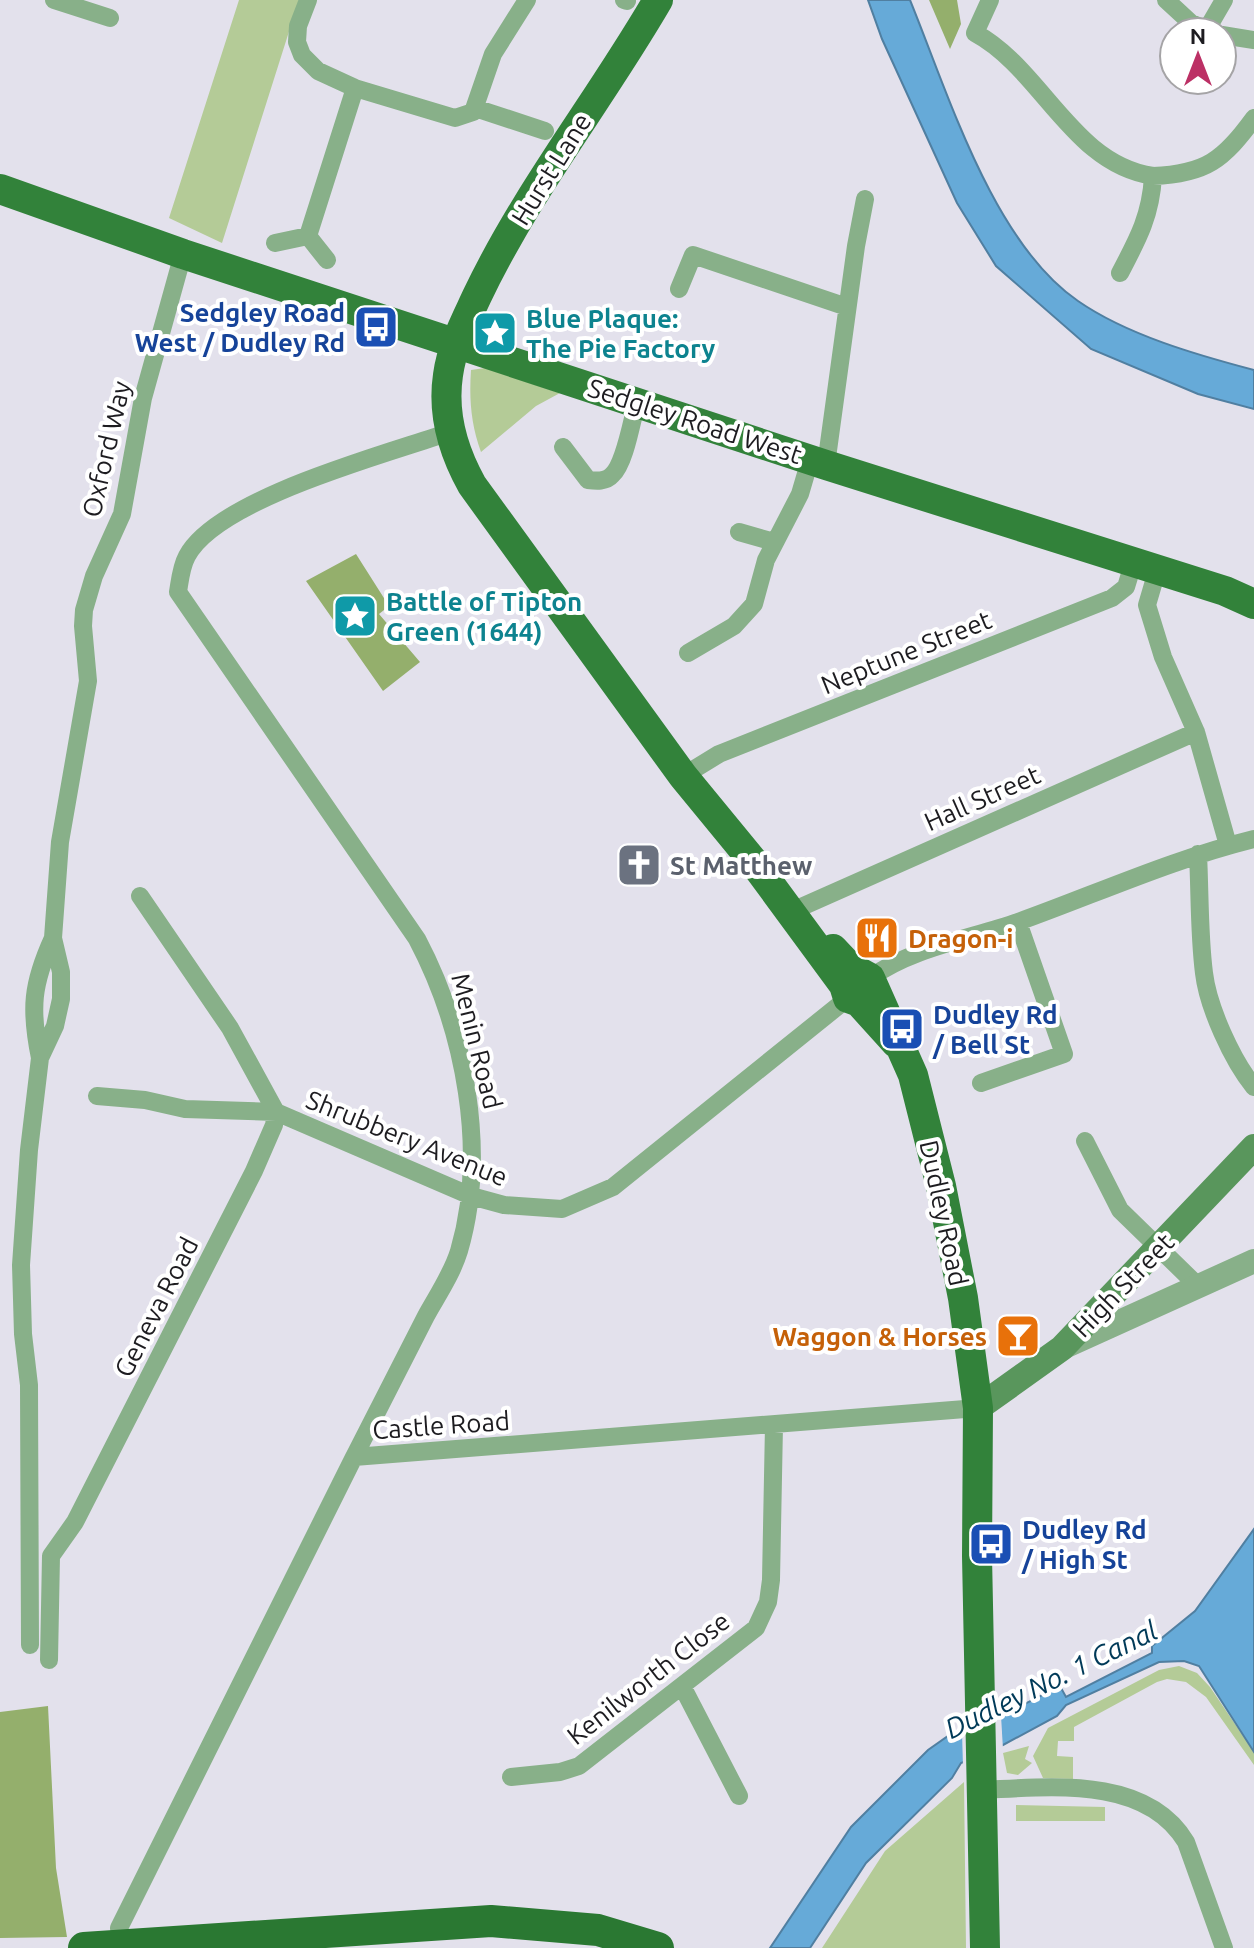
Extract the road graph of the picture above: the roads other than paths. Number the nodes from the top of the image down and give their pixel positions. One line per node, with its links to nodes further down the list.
1 (54, 0): 8 (street)
2 (308, 0): 9 (street)
3 (527, 0): 10 (street)
4 (658, 0): 23 (main road, Hurst Lane)
5 (990, 0): 13 (street)
6 (1166, 0): 7 (street)
7 (1183, 16)
8 (110, 18)
9 (355, 88): 10 (street); 16 (street)
10 (475, 108): 12 (street)
11 (1254, 118): 13 (street)
12 (545, 131)
13 (1153, 176): 20 (street)
14 (0, 189): 18 (main road, Sedgley Road West)
15 (865, 199): 22 (street)
16 (308, 236): 17 (street); 19 (street)
17 (275, 243)
18 (183, 254): 23 (main road, Sedgley Road West); 41 (street, Oxford Way)
19 (327, 260)
20 (1120, 273)
21 (679, 289): 22 (street)
22 (847, 307): 27 (street)
23 (454, 343): 24 (main road, Sedgley Road West); 25 (main road, Dudley Road)
24 (637, 402): 26 (street); 27 (main road, Sedgley Road West)
25 (450, 432): 34 (main road, Dudley Road); 50 (street, Menin Road)
26 (563, 447)
27 (818, 462): 29 (street); 30 (main road, Sedgley Road West)
28 (739, 532): 29 (street)
29 (774, 542): 32 (street)
30 (1145, 567): 31 (main road, Sedgley Road West); 33 (street); 34 (street, Neptune Street)
31 (1254, 604)
32 (688, 653)
33 (1196, 732): 36 (street); 39 (street, Hall Street)
34 (683, 776): 39 (main road, Dudley Road)
35 (1254, 839): 36 (street, Shrubbery Avenue)
36 (1228, 845): 37 (street, Shrubbery Avenue)
37 (1198, 854): 40 (street, Shrubbery Avenue); 45 (street)
38 (140, 896): 47 (street, Shrubbery Avenue)
39 (793, 911): 42 (main road, Dudley Road)
40 (1018, 922): 42 (street, Shrubbery Avenue); 44 (street)
41 (53, 938): 43 (street, Oxford Way); 43 (street, Oxford Way)
42 (859, 987): 50 (street, Shrubbery Avenue); 55 (main road, Dudley Road)
43 (40, 1058): 58 (street, Oxford Way)
44 (981, 1083)
45 (1254, 1087)
46 (97, 1096): 47 (street)
47 (276, 1112): 50 (street, Shrubbery Avenue); 59 (street, Geneva Road)
48 (1085, 1141): 51 (street)
49 (1254, 1147): 51 (main road, High Street)
50 (471, 1196): 57 (street, Menin Road)
51 (1161, 1247): 53 (street); 54 (main road, High Street)
52 (1254, 1261): 53 (street)
53 (1198, 1286): 54 (street)
54 (1062, 1348): 55 (main road, High Street)
55 (978, 1408): 56 (street, Castle Road); 62 (main road, Dudley Road)
56 (774, 1425): 57 (street, Castle Road); 60 (street, Kenilworth Close)
57 (354, 1457): 64 (street, Castle Road)
58 (30, 1645)
59 (49, 1660)
60 (682, 1686): 61 (street, Kenilworth Close); 63 (street)
61 (511, 1777)
62 (982, 1780): 69 (main road); 70 (street)
63 (739, 1796)
64 (121, 1945): 65 (highway); 68 (highway)
65 (84, 1948)
66 (399, 1948): 67 (highway)
67 (567, 1948)
68 (658, 1948)
69 (985, 1948)
70 (1224, 1948)

